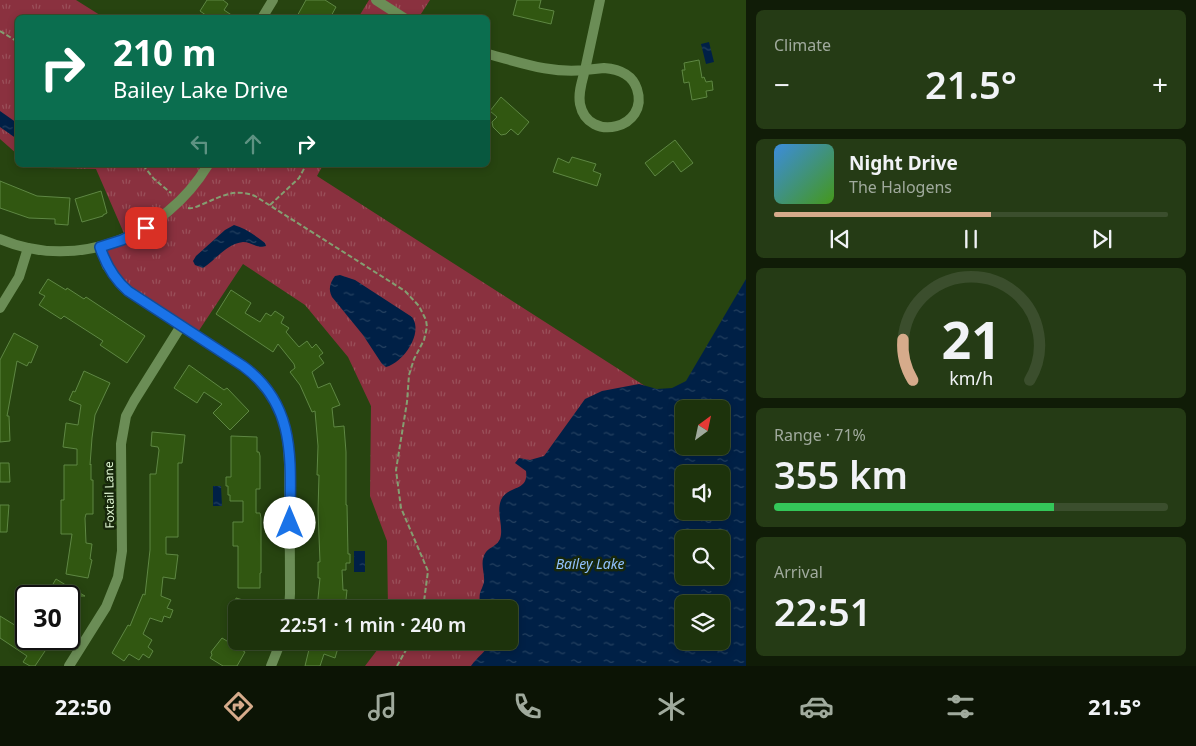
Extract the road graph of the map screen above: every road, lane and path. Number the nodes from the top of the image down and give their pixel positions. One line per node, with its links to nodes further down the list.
1 (273, 0): 4 (street)
2 (376, 0): 5 (street)
3 (600, 0): 9 (street)
4 (264, 15)
5 (399, 15)
6 (0, 31): 7 (path)
7 (15, 40)
8 (490, 54): 9 (street)
9 (584, 70): 9 (street)
10 (145, 167): 13 (path)
11 (206, 167): 17 (street)
12 (305, 167): 15 (path)
13 (171, 193)
14 (185, 206): 15 (path)
15 (270, 206): 22 (path)
16 (0, 240): 18 (street)
17 (100, 247): 18 (street); 20 (street)
18 (28, 248): 19 (street)
19 (0, 308)
20 (181, 326): 21 (street); 25 (street, Foxtail Lane)
21 (289, 600)
22 (424, 600)
23 (277, 650): 26 (street)
24 (406, 650): 27 (path)
25 (69, 666)
26 (271, 666)
27 (397, 666)

